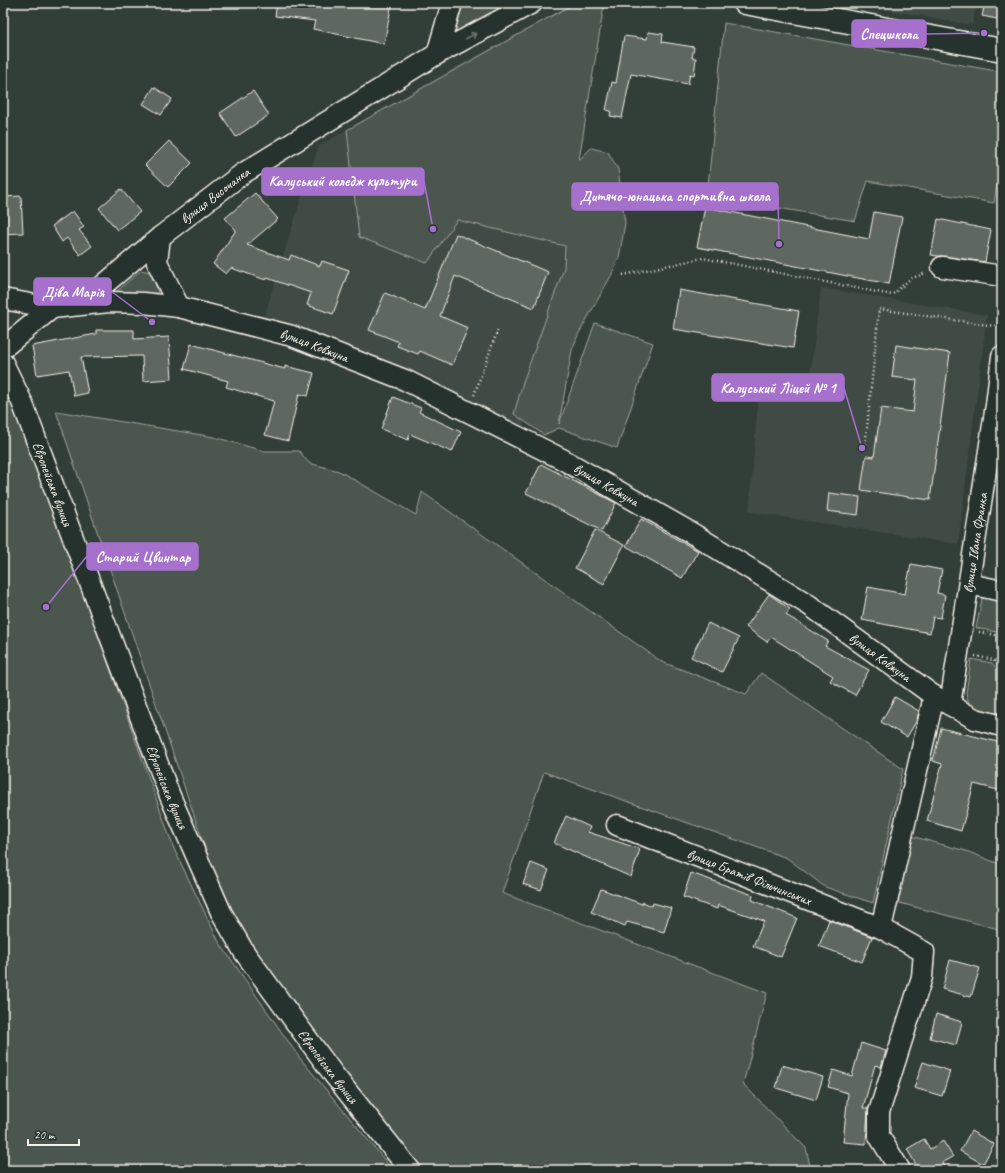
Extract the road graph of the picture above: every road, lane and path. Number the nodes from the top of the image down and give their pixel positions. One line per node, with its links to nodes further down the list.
1 (452, 3): 5 (street)
2 (532, 3): 5 (street, вулиця Височанка, one-way to 2)
3 (745, 3): 4 (main road)
4 (1002, 50)
5 (437, 54): 6 (street, вулиця Височанка)
6 (160, 237): 11 (street); 12 (street, вулиця Височанка)
7 (942, 267): 8 (path); 9 (street)
8 (623, 275)
9 (1002, 276)
10 (3, 299): 12 (street, вулиця Ковжуна)
11 (179, 307): 12 (street, вулиця Ковжуна); 28 (street, вулиця Ковжуна)
12 (52, 308): 15 (street, вулиця Височанка)
13 (995, 326): 19 (path)
14 (498, 329): 18 (path)
15 (3, 348)
16 (1002, 356): 20 (street, вулиця Івана Франка)
17 (3, 363): 32 (street, Європейська вулиця)
18 (473, 398)
19 (865, 448)
20 (969, 584): 21 (street); 28 (street, вулиця Івана Франка)
21 (1002, 591)
22 (976, 631): 23 (path)
23 (1002, 636)
24 (971, 656): 25 (path)
25 (993, 660): 26 (path); 27 (path)
26 (1002, 662)
27 (1002, 671)
28 (942, 700): 29 (street, вулиця Ковжуна); 31 (street)
29 (1002, 726)
30 (617, 825): 31 (street, вулиця Братів Фільчинських)
31 (881, 928): 33 (street, вулиця Братів Фільчинських)
32 (410, 1170)
33 (900, 1170)

